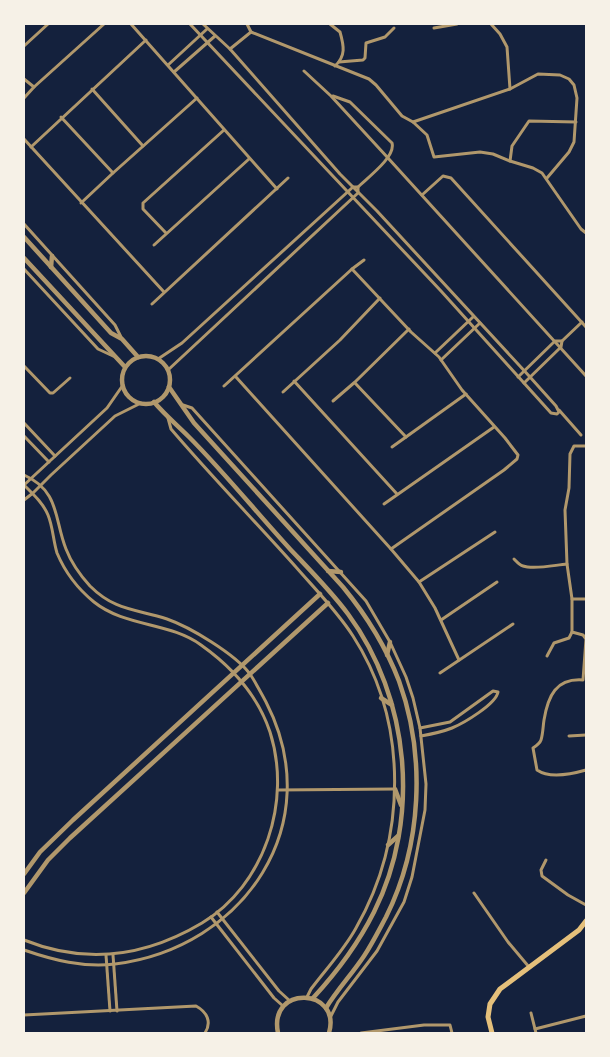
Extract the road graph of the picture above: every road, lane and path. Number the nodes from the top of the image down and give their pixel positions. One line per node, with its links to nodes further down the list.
1 (48, 24): 18 (street)
2 (104, 24): 26 (street)
3 (131, 24): 16 (street)
4 (190, 24): 14 (street)
5 (203, 24): 12 (street)
6 (247, 24): 13 (street)
7 (330, 24): 20 (street)
8 (457, 24): 11 (street)
9 (491, 24): 28 (street)
10 (394, 28): 20 (street)
11 (434, 28)
12 (207, 29): 14 (street); 15 (street)
13 (251, 32): 19 (street); 22 (street)
14 (201, 36): 17 (street); 21 (street)
15 (215, 36): 17 (street); 19 (street)
16 (146, 40): 21 (street); 27 (street)
17 (207, 43): 24 (street); 48 (street)
18 (24, 46)
19 (230, 49): 45 (street)
20 (339, 62): 22 (street)
21 (168, 65): 24 (street)
22 (334, 66): 33 (street)
23 (304, 71): 29 (street)
24 (174, 72): 31 (street)
25 (24, 79): 26 (street)
26 (34, 87): 30 (street)
27 (92, 89): 32 (street); 37 (street)
28 (510, 89): 33 (street); 34 (street)
29 (331, 96): 39 (street); 39 (street)
30 (24, 98)
31 (197, 98): 35 (street); 37 (street)
32 (61, 117): 38 (street); 42 (street)
33 (412, 122): 41 (street)
34 (576, 122): 41 (street); 44 (street)
35 (224, 130): 40 (street); 54 (street)
36 (24, 139): 38 (street)
37 (143, 146): 42 (street)
38 (31, 147): 52 (street)
39 (388, 158): 46 (street); 50 (street)
40 (249, 159): 47 (street); 54 (street)
41 (510, 162): 44 (street)
42 (113, 173): 52 (street)
43 (288, 178): 47 (street)
44 (547, 178): 55 (street)
45 (353, 187): 46 (street); 48 (street); 49 (street)
46 (358, 187): 49 (street)
47 (277, 189): 64 (street)
48 (347, 192): 51 (street); 81 (street)
49 (358, 193): 51 (street); 67 (street)
50 (422, 195): 69 (street); 75 (street)
51 (353, 198): 68 (street); 85 (street)
52 (81, 203): 64 (street)
53 (24, 224): 58 (street)
54 (166, 233): 57 (street)
55 (586, 233)
56 (24, 237): 61 (street)
57 (154, 245)
58 (52, 256): 61 (street); 74 (street)
59 (24, 258): 80 (street)
60 (364, 260): 63 (street)
61 (51, 267): 74 (street)
62 (24, 269): 80 (street)
63 (352, 269): 65 (street); 88 (street)
64 (164, 292): 66 (street)
65 (380, 298): 72 (street); 92 (street)
66 (152, 304)
67 (473, 317): 68 (street); 70 (street)
68 (468, 322): 73 (street); 78 (street)
69 (582, 322): 71 (street); 76 (street)
70 (480, 323): 73 (street); 86 (street)
71 (586, 326)
72 (409, 329): 78 (street); 93 (street)
73 (474, 329): 82 (street); 89 (street)
74 (122, 339): 79 (street)
75 (555, 341): 76 (street); 77 (street); 86 (street)
76 (562, 341): 77 (street)
77 (561, 348): 87 (street); 90 (street)
78 (435, 353): 82 (street)
79 (138, 357): 81 (street); 84 (street)
80 (116, 358): 84 (street)
81 (158, 359): 85 (street)
82 (441, 360): 99 (street)
83 (24, 366): 91 (street)
84 (125, 367): 95 (street)
85 (168, 370): 97 (street)
86 (524, 371): 89 (street); 90 (street)
87 (586, 376)
88 (236, 377): 96 (street); 124 (street)
89 (518, 377): 94 (street)
90 (530, 377): 94 (street); 104 (street)
91 (70, 378)
92 (294, 381): 98 (street); 120 (street)
93 (355, 382): 100 (street); 110 (street)
94 (524, 383): 104 (street)
95 (123, 385): 102 (street); 113 (street)
96 (224, 386)
97 (170, 387): 101 (street); 103 (street)
98 (283, 392)
99 (466, 394): 107 (street); 110 (street)
100 (333, 401)
101 (154, 402): 102 (street); 105 (street)
102 (141, 403): 118 (street)
103 (180, 404): 127 (street); 128 (street)
104 (558, 409): 108 (street)
105 (168, 418): 131 (street); 149 (street)
106 (24, 423): 113 (street)
107 (494, 427): 120 (street); 124 (street)
108 (581, 435)
109 (24, 436): 114 (street)
110 (406, 437): 112 (street)
111 (586, 446): 126 (street)
112 (392, 447)
113 (55, 456): 114 (street)
114 (49, 462): 116 (street)
115 (24, 476): 116 (street)
116 (31, 479): 117 (street); 118 (street)
117 (24, 485): 119 (street)
118 (40, 487): 119 (street); 142 (street)
119 (33, 493): 121 (street); 143 (street)
120 (397, 494): 122 (street)
121 (24, 500)
122 (384, 504)
123 (495, 532): 129 (street)
124 (391, 549): 129 (street)
125 (514, 558): 126 (street)
126 (567, 564): 132 (street)
127 (328, 571): 128 (street); 139 (street)
128 (341, 572): 138 (street)
129 (419, 582): 135 (street)
130 (497, 582): 135 (street)
131 (320, 594): 134 (street); 142 (street)
132 (572, 599): 133 (street); 137 (street)
133 (586, 599)
134 (328, 603): 145 (street); 148 (street)
135 (441, 620): 141 (street)
136 (513, 624): 141 (street)
137 (572, 632): 140 (street); 146 (street)
138 (390, 642): 139 (street); 150 (street)
139 (387, 655): 151 (street)
140 (547, 656)
141 (459, 660): 144 (street)
142 (242, 666): 143 (street); 145 (street)
143 (234, 673): 147 (street); 162 (street)
144 (440, 673)
145 (250, 674): 147 (street); 161 (street)
146 (585, 680): 156 (street)
147 (241, 681): 160 (street); 163 (street)
148 (381, 698): 149 (street); 159 (street)
149 (392, 705): 155 (street)
150 (420, 728): 153 (street); 153 (street)
151 (412, 735): 155 (street); 157 (street)
152 (586, 735): 154 (street)
153 (422, 736): 158 (street)
154 (569, 736)
155 (399, 737): 164 (street)
156 (586, 770)
157 (416, 783): 158 (street); 188 (street)
158 (426, 784): 194 (street)
159 (395, 789): 161 (street); 164 (street); 166 (street)
160 (278, 790): 161 (street); 172 (street)
161 (288, 791): 174 (street)
162 (102, 794): 163 (street); 168 (street)
163 (109, 802): 169 (street)
164 (402, 806): 165 (street)
165 (398, 836): 166 (street); 185 (street)
166 (388, 845): 184 (street)
167 (546, 860): 171 (street)
168 (24, 874)
169 (24, 893)
170 (474, 893): 183 (street)
171 (586, 905)
172 (217, 912): 173 (street); 174 (street)
173 (211, 917): 176 (street); 179 (street)
174 (223, 920): 176 (street); 186 (street)
175 (586, 920): 183 (main road)
176 (217, 925): 182 (street); 187 (street)
177 (24, 940): 180 (street)
178 (24, 950): 181 (street)
179 (113, 954): 180 (street); 182 (street)
180 (106, 955): 181 (street)
181 (106, 964): 182 (street); 189 (street)
182 (113, 964): 190 (street)
183 (530, 968): 201 (main road)
184 (307, 997): 185 (street); 186 (street)
185 (313, 998): 188 (street)
186 (290, 1001): 187 (street)
187 (283, 1006): 197 (street)
188 (326, 1008): 194 (street)
189 (110, 1011): 190 (street); 192 (street)
190 (117, 1011): 196 (street)
191 (530, 1013): 195 (street)
192 (24, 1015)
193 (586, 1016): 195 (street)
194 (330, 1018): 198 (street)
195 (535, 1031)
196 (205, 1033)
197 (278, 1033)
198 (331, 1033)
199 (361, 1033): 200 (street)
200 (452, 1033)
201 (492, 1033)

